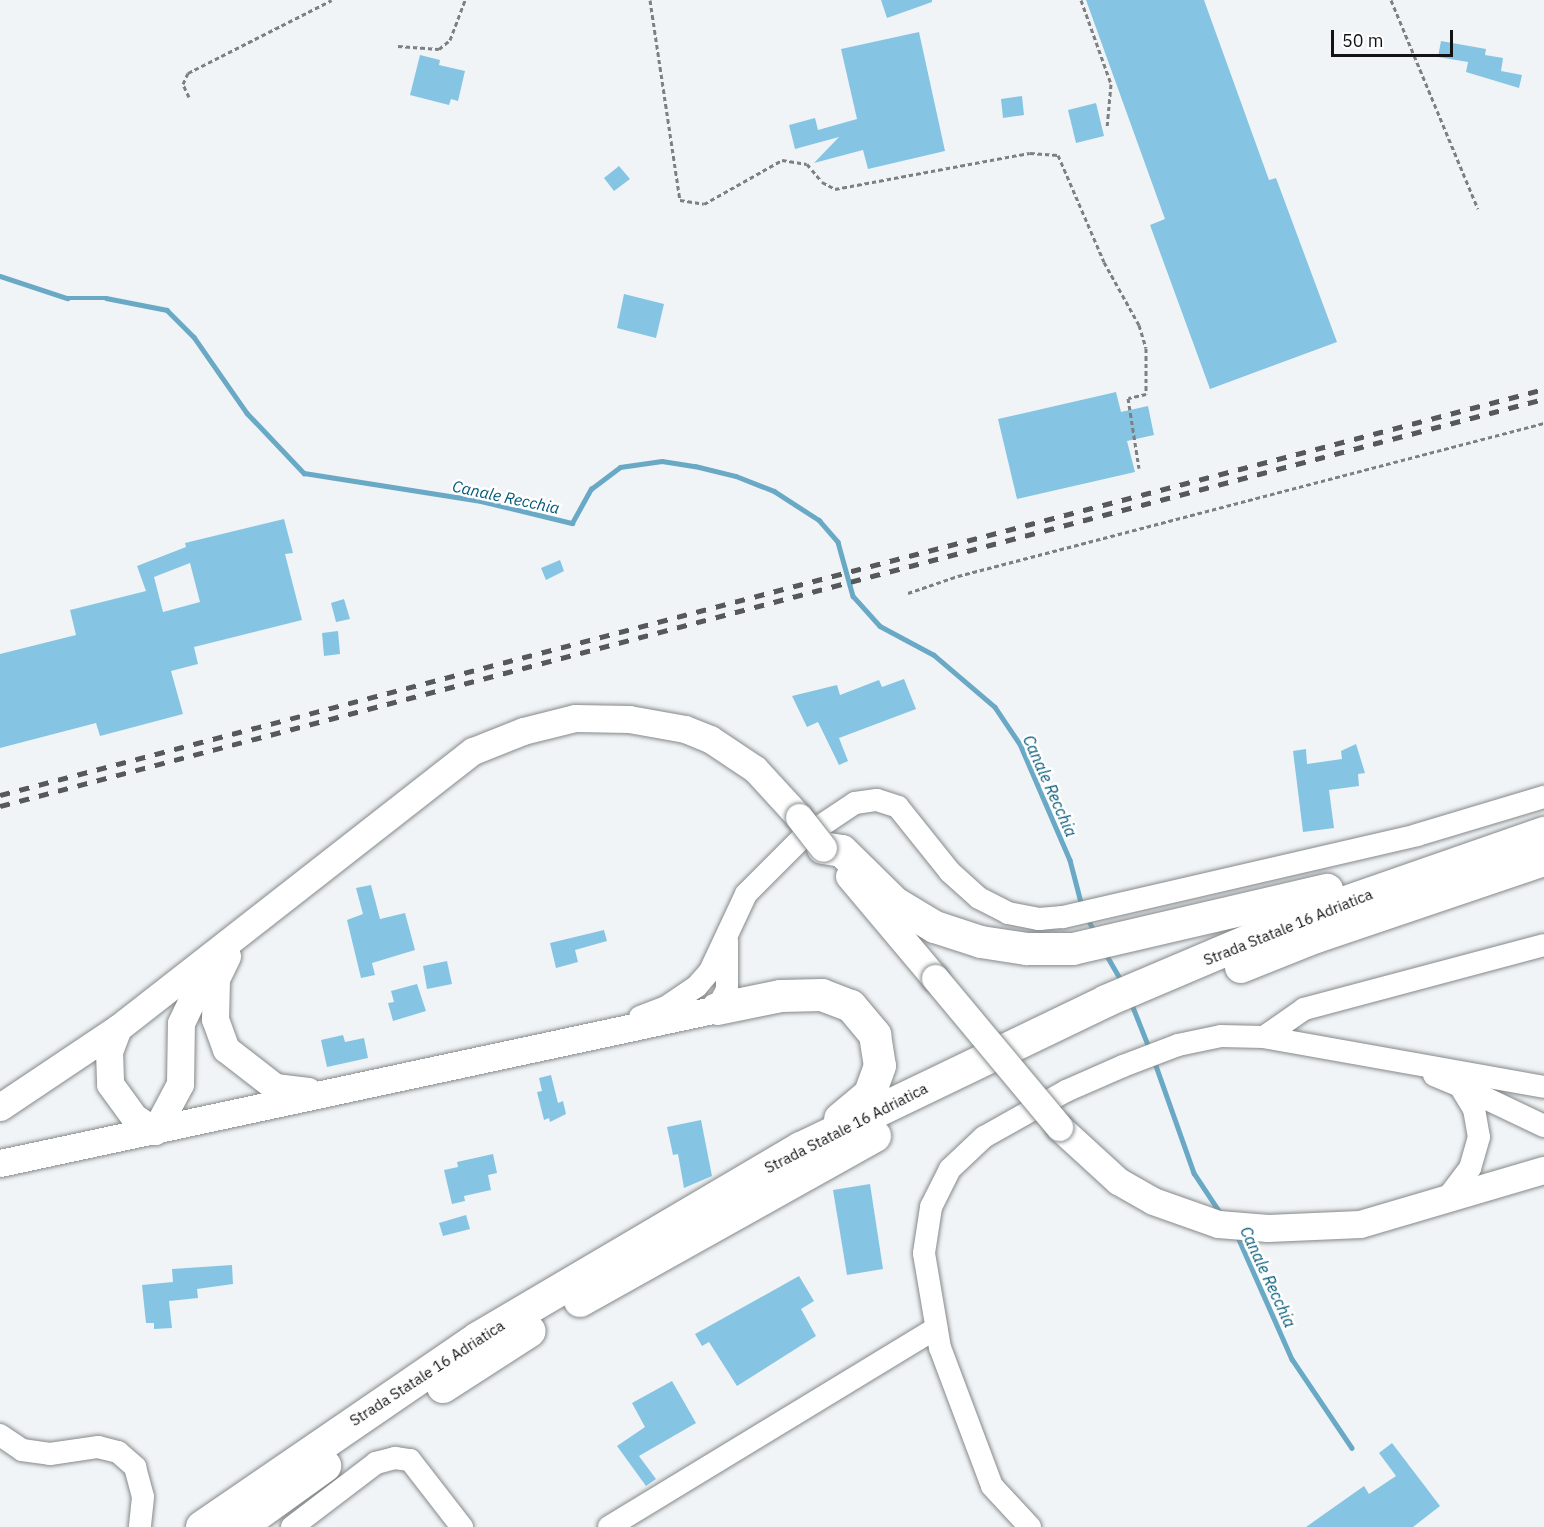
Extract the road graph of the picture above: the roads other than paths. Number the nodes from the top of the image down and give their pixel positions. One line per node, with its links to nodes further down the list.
1 (1544, 797): 7 (street)
2 (1544, 817): 4 (highway)
3 (1544, 833): 11 (highway, Strada Statale 16 Adriatica)
4 (823, 848): 6 (main road, bridge); 27 (main road, bridge)
5 (1544, 860): 11 (highway, Strada Statale 16 Adriatica)
6 (237, 936): 9 (main road); 20 (main road)
7 (727, 936): 10 (street); 12 (street)
8 (1544, 945): 16 (street)
9 (216, 954): 14 (main road); 23 (main road)
10 (710, 971): 12 (street); 15 (street)
11 (1148, 994): 13 (highway, Strada Statale 16 Adriatica)
12 (717, 1009): 15 (main road); 24 (highway)
13 (1111, 1010): 24 (highway, Strada Statale 16 Adriatica); 32 (highway, Strada Statale 16 Adriatica)
14 (118, 1028): 21 (main road); 23 (main road)
15 (604, 1030): 20 (main road)
16 (1264, 1037): 17 (street); 28 (street)
17 (1413, 1066): 18 (street); 19 (street)
18 (1460, 1086): 22 (street); 27 (street)
19 (1544, 1087)
20 (339, 1090): 23 (main road)
21 (0, 1107)
22 (1544, 1126)
23 (155, 1131): 25 (main road)
24 (801, 1148): 31 (highway, Strada Statale 16 Adriatica)
25 (0, 1163)
26 (1544, 1170): 27 (main road)
27 (1446, 1200)
28 (936, 1328): 35 (street); 36 (street)
29 (0, 1435): 30 (street)
30 (141, 1527)
31 (202, 1527)
32 (240, 1527)
33 (292, 1527): 34 (street)
34 (462, 1527)
35 (609, 1527)
36 (1030, 1527)

